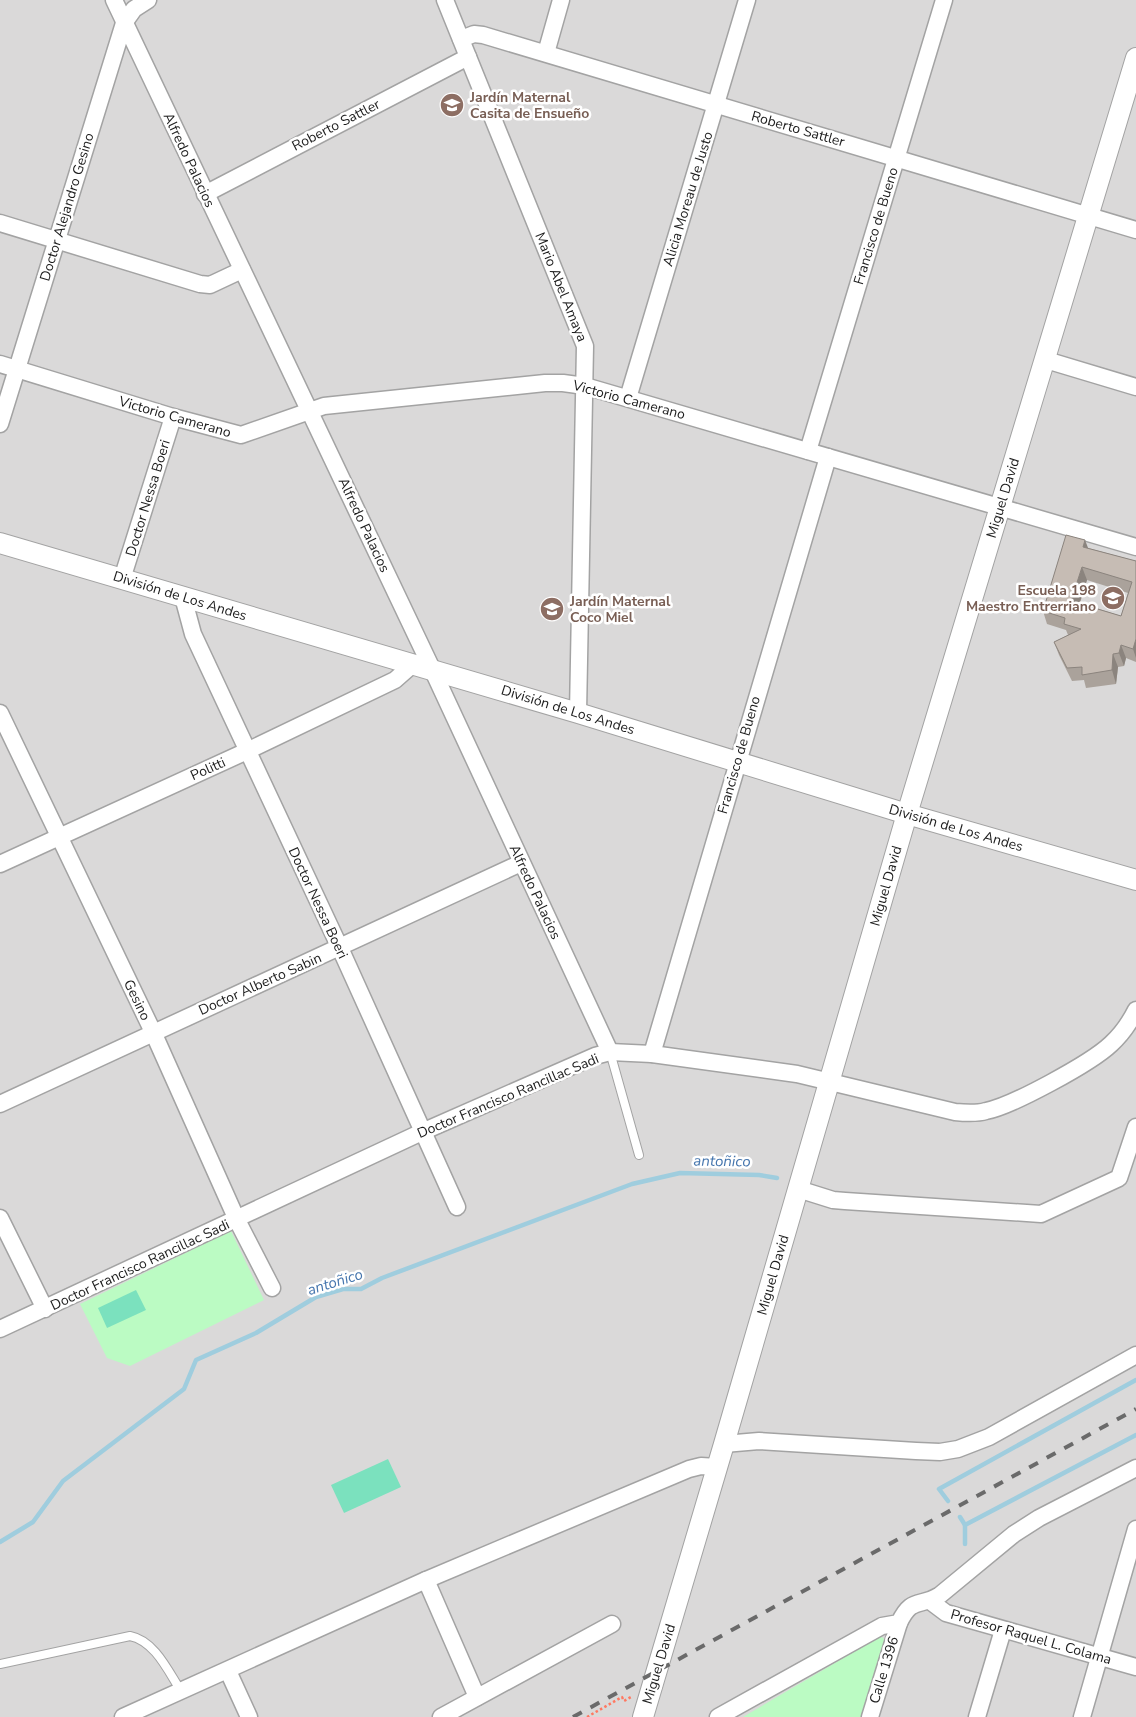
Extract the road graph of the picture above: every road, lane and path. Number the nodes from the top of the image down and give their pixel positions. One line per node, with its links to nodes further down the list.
1 (114, 0): 7 (street, Alfredo Palacios)
2 (148, 0): 7 (street, Doctor Alejandro Gesino)
3 (445, 0): 8 (street, Mario Abel Amaya)
4 (561, 0): 9 (street)
5 (747, 0): 12 (street, Alicia Moreau de Justo)
6 (944, 0): 13 (street, Francisco de Bueno)
7 (124, 23): 14 (street, Alfredo Palacios); 18 (street, Doctor Alejandro Gesino)
8 (461, 39): 9 (street, Roberto Sattler); 10 (street, Mario Abel Amaya)
9 (546, 53): 12 (street, Roberto Sattler)
10 (468, 57): 14 (street, Roberto Sattler); 23 (street, Mario Abel Amaya)
11 (1136, 58): 15 (street, Miguel David)
12 (716, 105): 13 (street, Roberto Sattler); 25 (street, Alicia Moreau de Justo)
13 (897, 157): 15 (street, Roberto Sattler); 29 (street, Francisco de Bueno)
14 (205, 194): 19 (street, Alfredo Palacios)
15 (1089, 216): 17 (street, Roberto Sattler); 20 (street, Miguel David)
16 (0, 223): 18 (street)
17 (1136, 230)
18 (58, 241): 19 (street); 22 (street, Doctor Alejandro Gesino)
19 (242, 270): 26 (street, Alfredo Palacios)
20 (1046, 360): 24 (street); 31 (street, Miguel David)
21 (0, 364): 22 (street, Victorio Camerano)
22 (16, 370): 27 (street, Victorio Camerano); 28 (street, Doctor Alejandro Gesino)
23 (585, 386): 25 (street, Victorio Camerano); 26 (street, Victorio Camerano); 38 (street, Mario Abel Amaya)
24 (1136, 387)
25 (628, 398): 29 (street, Victorio Camerano)
26 (309, 409): 27 (street, Victorio Camerano); 37 (street, Alfredo Palacios)
27 (173, 417): 34 (street, Doctor Nessa Boeri)
28 (0, 424)
29 (808, 451): 30 (street, Victorio Camerano)
30 (828, 457): 31 (street, Victorio Camerano); 41 (street, Francisco de Bueno)
31 (1000, 506): 33 (street, Victorio Camerano); 42 (street, Miguel David)
32 (0, 543): 34 (street, División de Los Andes)
33 (1136, 547)
34 (122, 579): 35 (street, División de Los Andes)
35 (183, 597): 36 (street, División de Los Andes); 40 (street, Doctor Nessa Boeri)
36 (412, 665): 37 (street, División de Los Andes); 40 (street, Politti)
37 (433, 671): 38 (street, División de Los Andes); 44 (street, Alfredo Palacios)
38 (578, 712): 41 (street, División de Los Andes)
39 (0, 713): 43 (street, Gesino)
40 (248, 751): 43 (street, Politti); 47 (street, Doctor Nessa Boeri)
41 (736, 762): 42 (street, División de Los Andes); 51 (street, Francisco de Bueno)
42 (907, 814): 46 (street, División de Los Andes); 52 (street, Miguel David)
43 (59, 836): 45 (street, Politti); 49 (street, Gesino)
44 (520, 863): 47 (street, Doctor Alberto Sabin); 50 (street, Alfredo Palacios)
45 (0, 864)
46 (1136, 880)
47 (340, 948): 49 (street, Doctor Alberto Sabin); 55 (street, Doctor Nessa Boeri)
48 (1136, 1010): 52 (street, Doctor Francisco Rancillac Sadi)
49 (153, 1032): 53 (street, Doctor Alberto Sabin); 60 (street, Gesino)
50 (610, 1052): 51 (street, Doctor Francisco Rancillac Sadi); 55 (street, Doctor Francisco Rancillac Sadi); 56 (lane)
51 (652, 1054): 52 (street, Doctor Francisco Rancillac Sadi)
52 (830, 1081): 57 (street, Miguel David)
53 (0, 1104)
54 (1136, 1127): 57 (street)
55 (422, 1132): 58 (street, Doctor Nessa Boeri); 60 (street, Doctor Francisco Rancillac Sadi)
56 (639, 1154)
57 (798, 1189): 65 (street, Miguel David)
58 (457, 1207)
59 (0, 1218): 62 (street)
60 (236, 1220): 61 (street, Gesino); 62 (street, Doctor Francisco Rancillac Sadi)
61 (272, 1288)
62 (45, 1309): 63 (street, Doctor Francisco Rancillac Sadi)
63 (0, 1329)
64 (1136, 1355): 65 (street)
65 (724, 1444): 66 (street, Miguel David)
66 (717, 1467): 69 (street); 78 (street, Miguel David)
67 (1136, 1468): 70 (street)
68 (1136, 1529): 74 (street)
69 (426, 1580): 77 (street); 80 (street)
70 (930, 1601): 71 (street); 73 (street, Profesor Raquel L. Colama)
71 (899, 1623): 86 (street); 87 (street, Calle 1396)
72 (612, 1624): 80 (street)
73 (1003, 1630): 74 (street, Profesor Raquel L. Colama); 88 (street)
74 (1100, 1657): 76 (street, Profesor Raquel L. Colama); 89 (street)
75 (0, 1664): 79 (lane)
76 (1136, 1667)
77 (228, 1671): 79 (street); 82 (street)
78 (652, 1686): 84 (path); 85 (street, Miguel David)
79 (181, 1691): 81 (street)
80 (477, 1697): 83 (street)
81 (123, 1717)
82 (249, 1717)
83 (441, 1717)
84 (587, 1717)
85 (643, 1717)
86 (718, 1717)
87 (870, 1717)
88 (977, 1717)
89 (1082, 1717)

